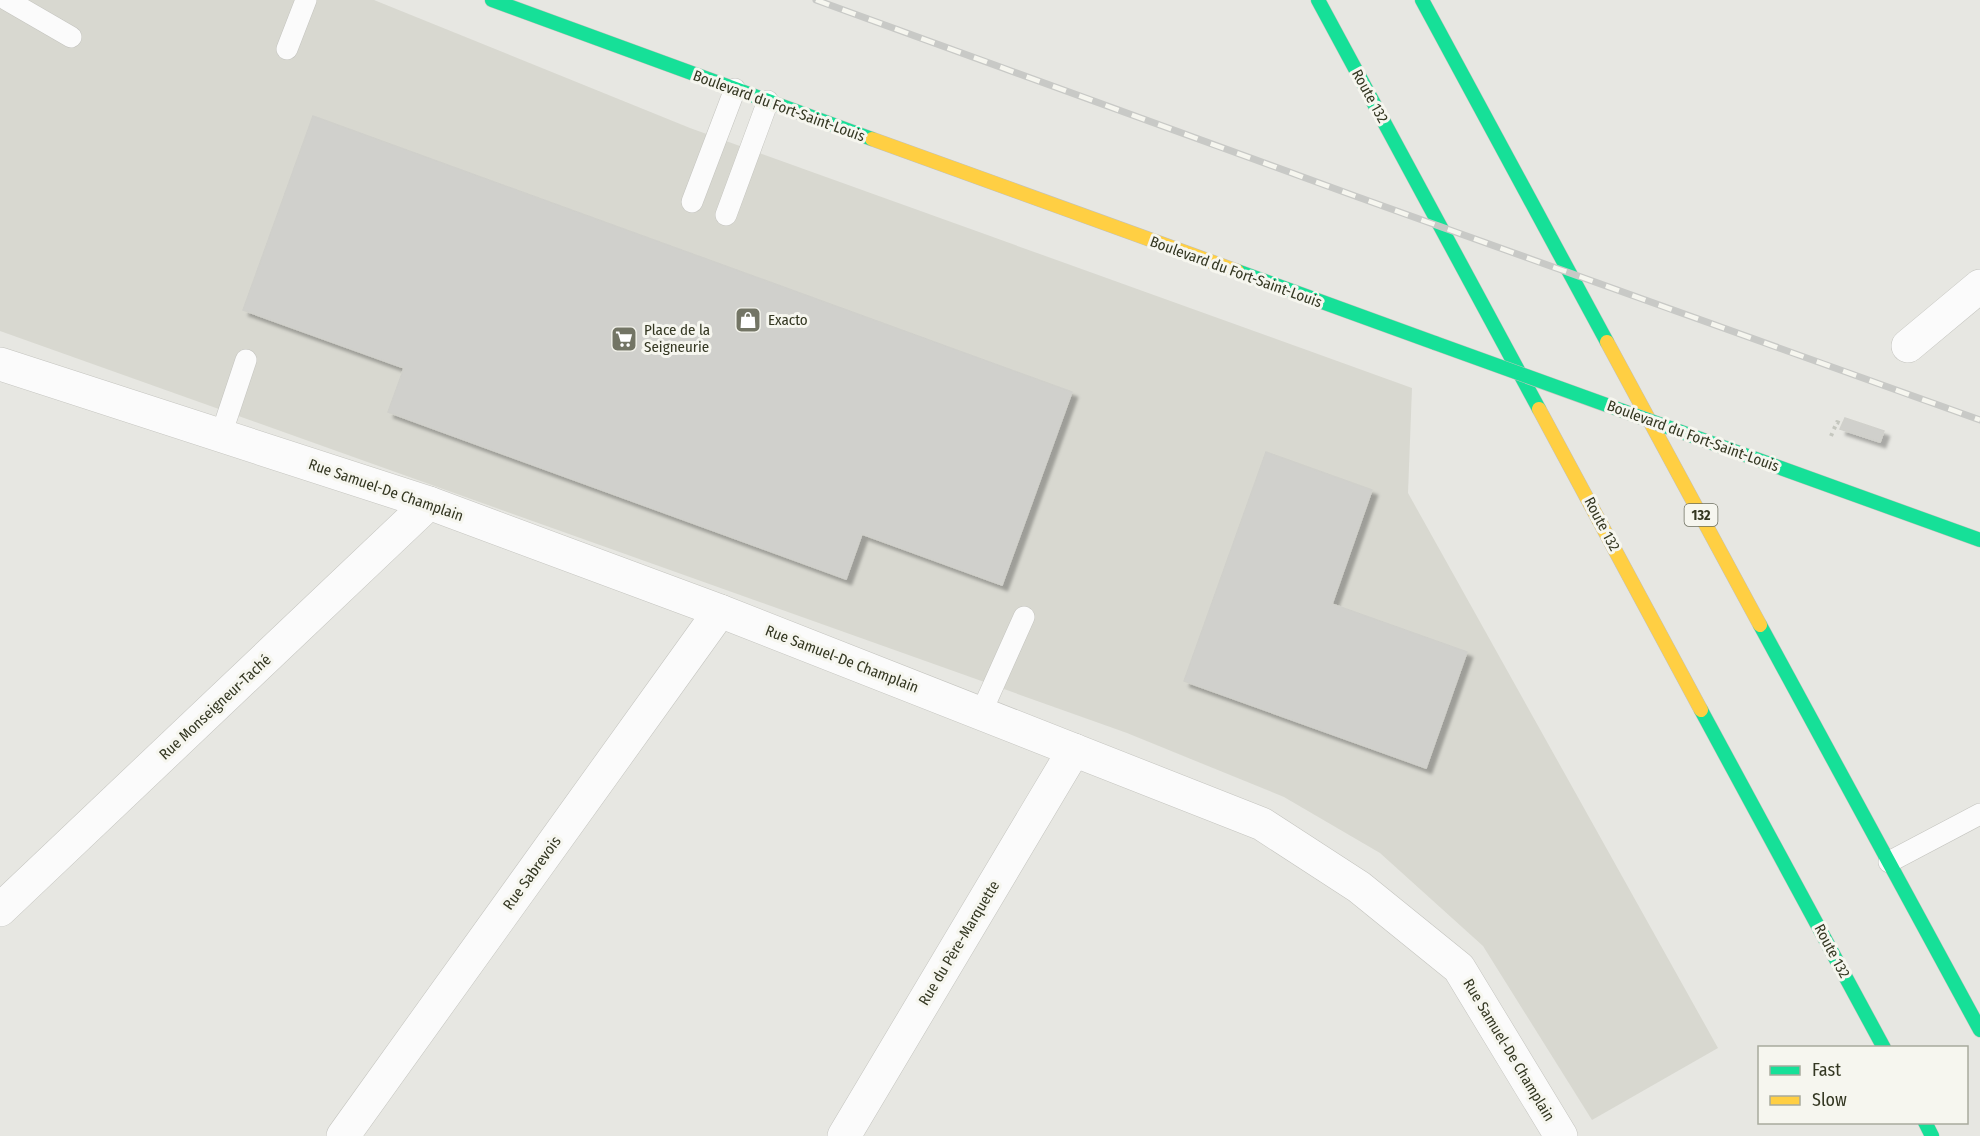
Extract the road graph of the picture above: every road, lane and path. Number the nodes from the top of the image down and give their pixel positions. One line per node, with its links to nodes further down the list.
1 (7, 0): 6 (lane)
2 (306, 0): 7 (lane)
3 (492, 0): 8 (main road, Boulevard du Fort-Saint-Louis)
4 (1318, 0): 29 (main road, Route 132)
5 (1422, 0): 26 (main road, 132)
6 (71, 37)
7 (287, 49)
8 (735, 89): 9 (main road, Boulevard du Fort-Saint-Louis); 10 (lane)
9 (768, 102): 11 (lane); 20 (main road, Boulevard du Fort-Saint-Louis, bridge)
10 (692, 202)
11 (726, 215)
12 (1979, 289): 13 (street)
13 (1908, 346)
14 (246, 360): 17 (lane)
15 (0, 364): 17 (street, Rue Samuel-De Champlain)
16 (1842, 424): 18 (path)
17 (221, 435): 19 (street, Rue Samuel-De Champlain)
18 (1830, 436)
19 (429, 503): 21 (street, Rue Samuel-De Champlain); 27 (street, Rue Monseigneur-Taché)
20 (1980, 540)
21 (720, 611): 23 (street, Rue Samuel-De Champlain); 30 (street, Rue Sabrevois)
22 (1024, 616): 23 (lane)
23 (981, 713): 24 (street, Rue Samuel-De Champlain)
24 (1074, 750): 31 (street, Rue du Père-Marquette); 32 (street, Rue Samuel-De Champlain)
25 (1980, 814): 26 (lane)
26 (1889, 862): 28 (main road, 132)
27 (0, 910)
28 (1980, 1030)
29 (1883, 1046)
30 (343, 1136)
31 (844, 1136)
32 (1561, 1136)

